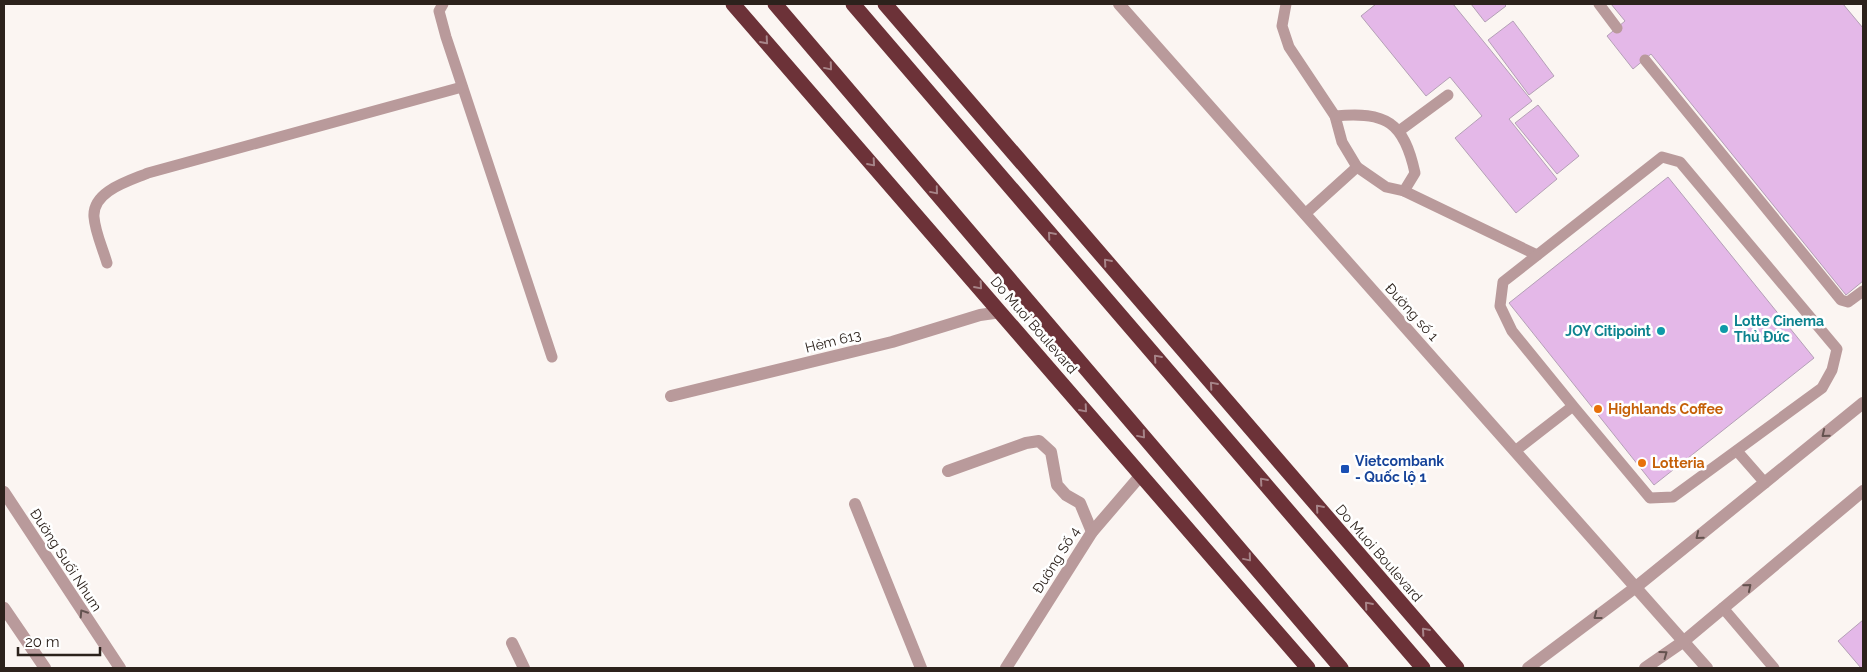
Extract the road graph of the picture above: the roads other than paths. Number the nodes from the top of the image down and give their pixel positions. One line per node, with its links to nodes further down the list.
1 (442, 4): 11 (lane)
2 (733, 4): 21 (highway, Do Muoi Boulevard, one-way to 21)
3 (775, 4): 46 (highway, Do Muoi Boulevard, one-way to 46)
4 (853, 4): 47 (highway, one-way to 4)
5 (885, 4): 48 (highway, Do Muoi Boulevard, one-way to 5)
6 (1119, 4): 17 (street, Đường số 1)
7 (1286, 4): 13 (lane)
8 (1599, 4): 9 (lane)
9 (1617, 28)
10 (1645, 60): 20 (lane)
11 (462, 87): 19 (lane); 22 (lane)
12 (1448, 95): 14 (lane)
13 (1334, 116): 14 (lane); 15 (lane)
14 (1399, 131): 16 (lane)
15 (1357, 167): 16 (lane); 17 (lane)
16 (1404, 191): 18 (lane)
17 (1305, 214): 26 (street, Đường số 1)
18 (1537, 255): 25 (lane); 27 (lane)
19 (107, 263)
20 (1863, 291)
21 (1001, 312): 23 (street, Hẻm 613); 29 (highway, Do Muoi Boulevard, one-way to 29)
22 (552, 357)
23 (672, 396)
24 (1863, 403): 30 (street, one-way to 30)
25 (1573, 406): 26 (lane); 27 (lane)
26 (1515, 451): 35 (street, Đường số 1)
27 (1737, 451): 30 (lane)
28 (948, 471): 34 (street)
29 (1141, 475): 34 (street, Đường Số 4); 45 (highway, Do Muoi Boulevard)
30 (1765, 482): 35 (street, one-way to 35)
31 (1863, 491): 36 (street, one-way to 31)
32 (4, 492): 41 (street, Đường Suối Nhum, one-way to 32)
33 (855, 504): 43 (street)
34 (1092, 532): 44 (street, Đường Số 4)
35 (1636, 587): 38 (street, Đường số 1); 49 (street, one-way to 49)
36 (1723, 608): 38 (street); 52 (lane)
37 (6, 616): 40 (street)
38 (1684, 641): 50 (street, one-way to 38); 51 (street, Đường số 1)
39 (512, 643): 42 (street)
40 (45, 668)
41 (120, 668)
42 (524, 668)
43 (921, 668)
44 (1006, 668)
45 (1308, 668)
46 (1341, 668)
47 (1423, 668)
48 (1457, 668)
49 (1528, 668)
50 (1645, 668)
51 (1707, 668)
52 (1774, 668)

